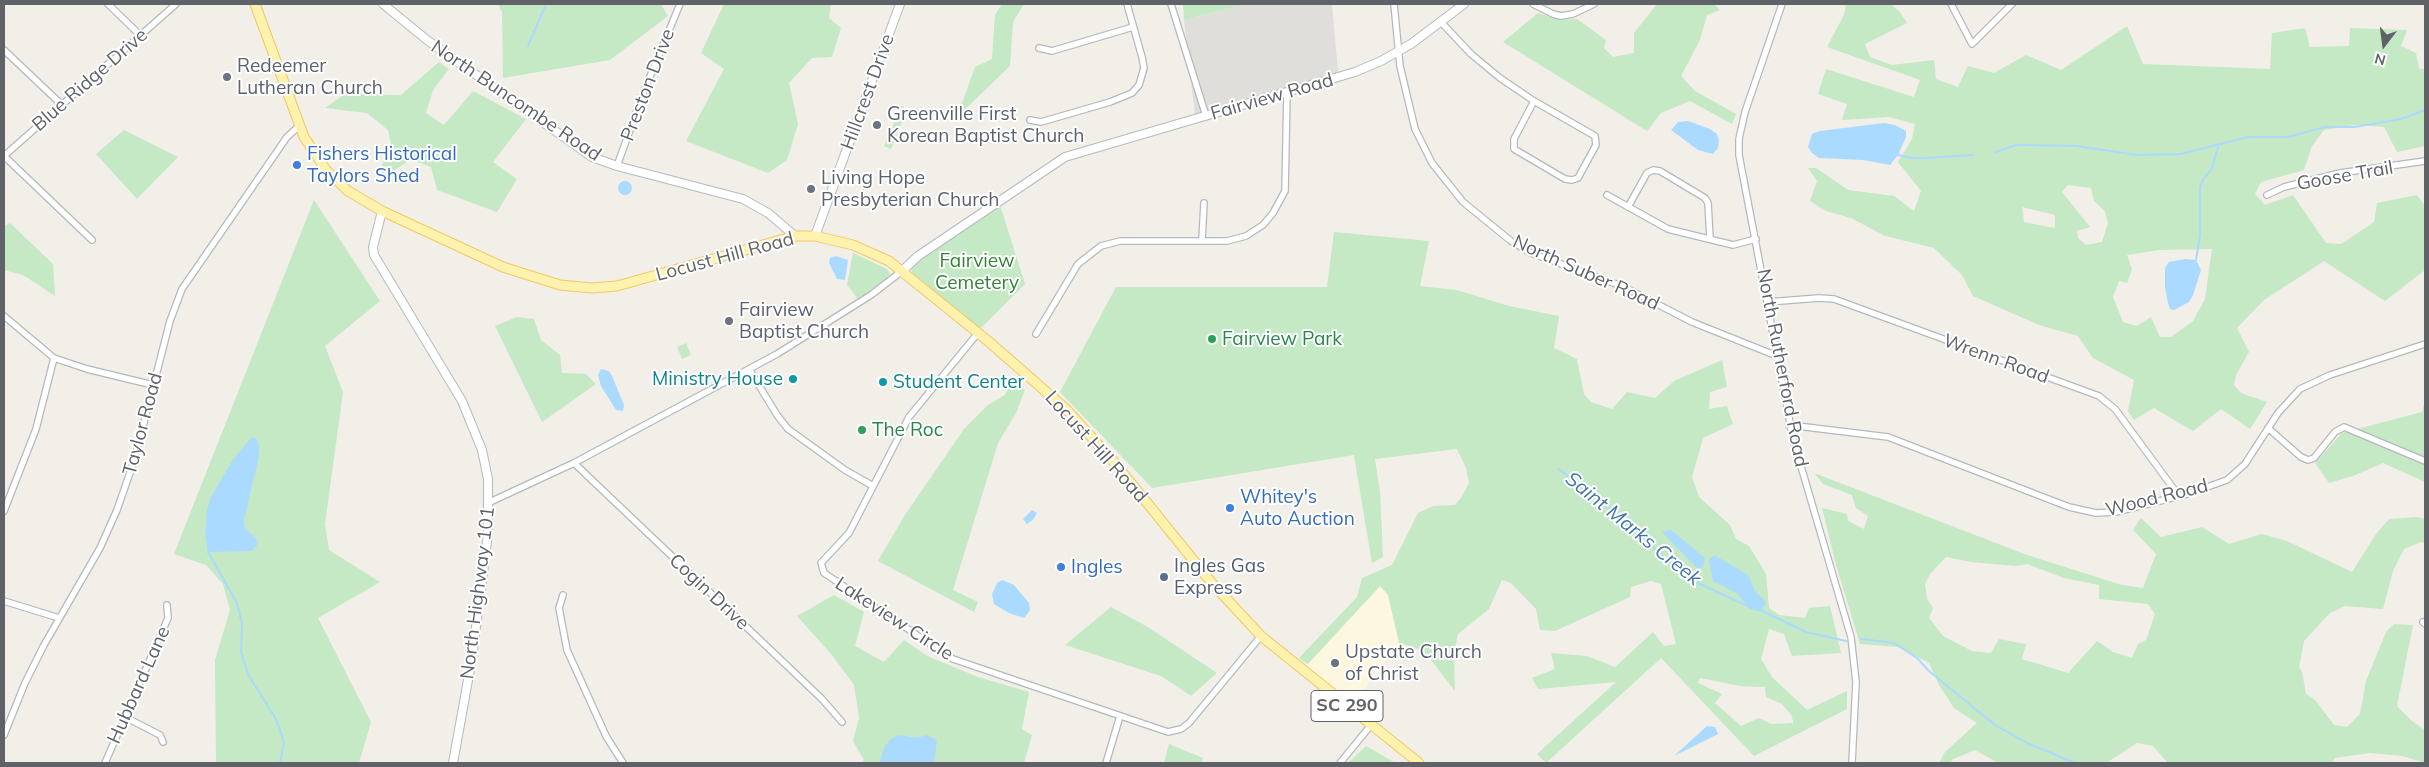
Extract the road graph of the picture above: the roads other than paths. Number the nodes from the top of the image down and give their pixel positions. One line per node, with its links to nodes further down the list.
1 (108, 4): 18 (street)
2 (176, 4): 18 (street, Blue Ridge Drive)
3 (255, 4): 27 (main road, Locust Hill Road)
4 (383, 4): 30 (street, North Buncombe Road)
5 (680, 4): 30 (street, Preston Drive)
6 (900, 4): 37 (street, Hillcrest Drive)
7 (1127, 4): 17 (street)
8 (1171, 4): 25 (street)
9 (1394, 4): 21 (street, North Suber Road)
10 (1464, 4): 16 (street, Fairview Road)
11 (1533, 4): 12 (street)
12 (1594, 4)
13 (1782, 4): 41 (street, North Rutherford Road)
14 (1950, 4): 15 (street)
15 (2012, 4)
16 (1441, 22): 21 (street, Fairview Road); 23 (street)
17 (1134, 27): 19 (street); 26 (street)
18 (140, 35): 24 (street, Blue Ridge Drive)
19 (1039, 48)
20 (4, 50): 24 (street)
21 (1398, 52): 22 (street, Fairview Road); 48 (street, North Suber Road)
22 (1287, 92): 25 (street, Fairview Road); 40 (street)
23 (1534, 101): 23 (street)
24 (61, 104): 28 (street, Blue Ridge Drive)
25 (1206, 116): 42 (street, Fairview Road)
26 (1030, 120)
27 (300, 126): 35 (main road, Locust Hill Road); 51 (street, Taylor Road)
28 (4, 156): 39 (street)
29 (2425, 161): 31 (street, Goose Trail)
30 (617, 166): 36 (street, North Buncombe Road)
31 (2267, 194)
32 (1607, 195): 34 (street)
33 (1204, 203): 40 (street)
34 (1628, 206): 38 (street); 38 (street)
35 (382, 211): 36 (main road, Locust Hill Road / SC 290); 58 (street, North Highway 101)
36 (794, 236): 37 (main road, Locust Hill Road / SC 290)
37 (815, 236): 42 (main road, Locust Hill Road / SC 290)
38 (1710, 239): 41 (street)
39 (92, 240)
40 (1202, 240): 46 (street)
41 (1756, 240): 43 (street, North Rutherford Road)
42 (902, 271): 45 (main road, Locust Hill Road / SC 290); 50 (street)
43 (1768, 302): 48 (street, North Rutherford Road); 57 (street, Wrenn Road)
44 (4, 316): 49 (street)
45 (978, 333): 56 (street, Lakeview Circle); 64 (main road, Locust Hill Road / SC 290)
46 (1036, 334)
47 (2425, 344): 53 (street, Wood Road)
48 (1777, 356): 52 (street, North Rutherford Road)
49 (54, 358): 51 (street); 59 (street)
50 (749, 370): 55 (street); 56 (street)
51 (153, 385): 63 (street, Taylor Road)
52 (1789, 425): 57 (street, Wood Road); 77 (street, North Rutherford Road)
53 (2268, 428): 54 (street); 57 (street, Wood Road)
54 (2425, 461)
55 (574, 463): 58 (street); 67 (street, Cogin Drive)
56 (873, 486): 65 (street, Lakeview Circle)
57 (2180, 496)
58 (490, 502): 72 (street, North Highway 101)
59 (4, 511)
60 (563, 595): 73 (street)
61 (4, 601): 63 (street)
62 (167, 605): 66 (street, Hubbard Lane)
63 (59, 618): 69 (street, Taylor Road)
64 (1261, 636): 65 (street, Lakeview Circle); 68 (main road, Locust Hill Road / SC 290)
65 (1120, 716): 74 (street)
66 (125, 717): 70 (street); 71 (street, Hubbard Lane)
67 (842, 722)
68 (1371, 725): 75 (street); 76 (main road, Locust Hill Road / SC 290)
69 (4, 735)
70 (163, 742)
71 (105, 763)
72 (453, 763)
73 (623, 763)
74 (1106, 763)
75 (1340, 763)
76 (1419, 763)
77 (1852, 763)

